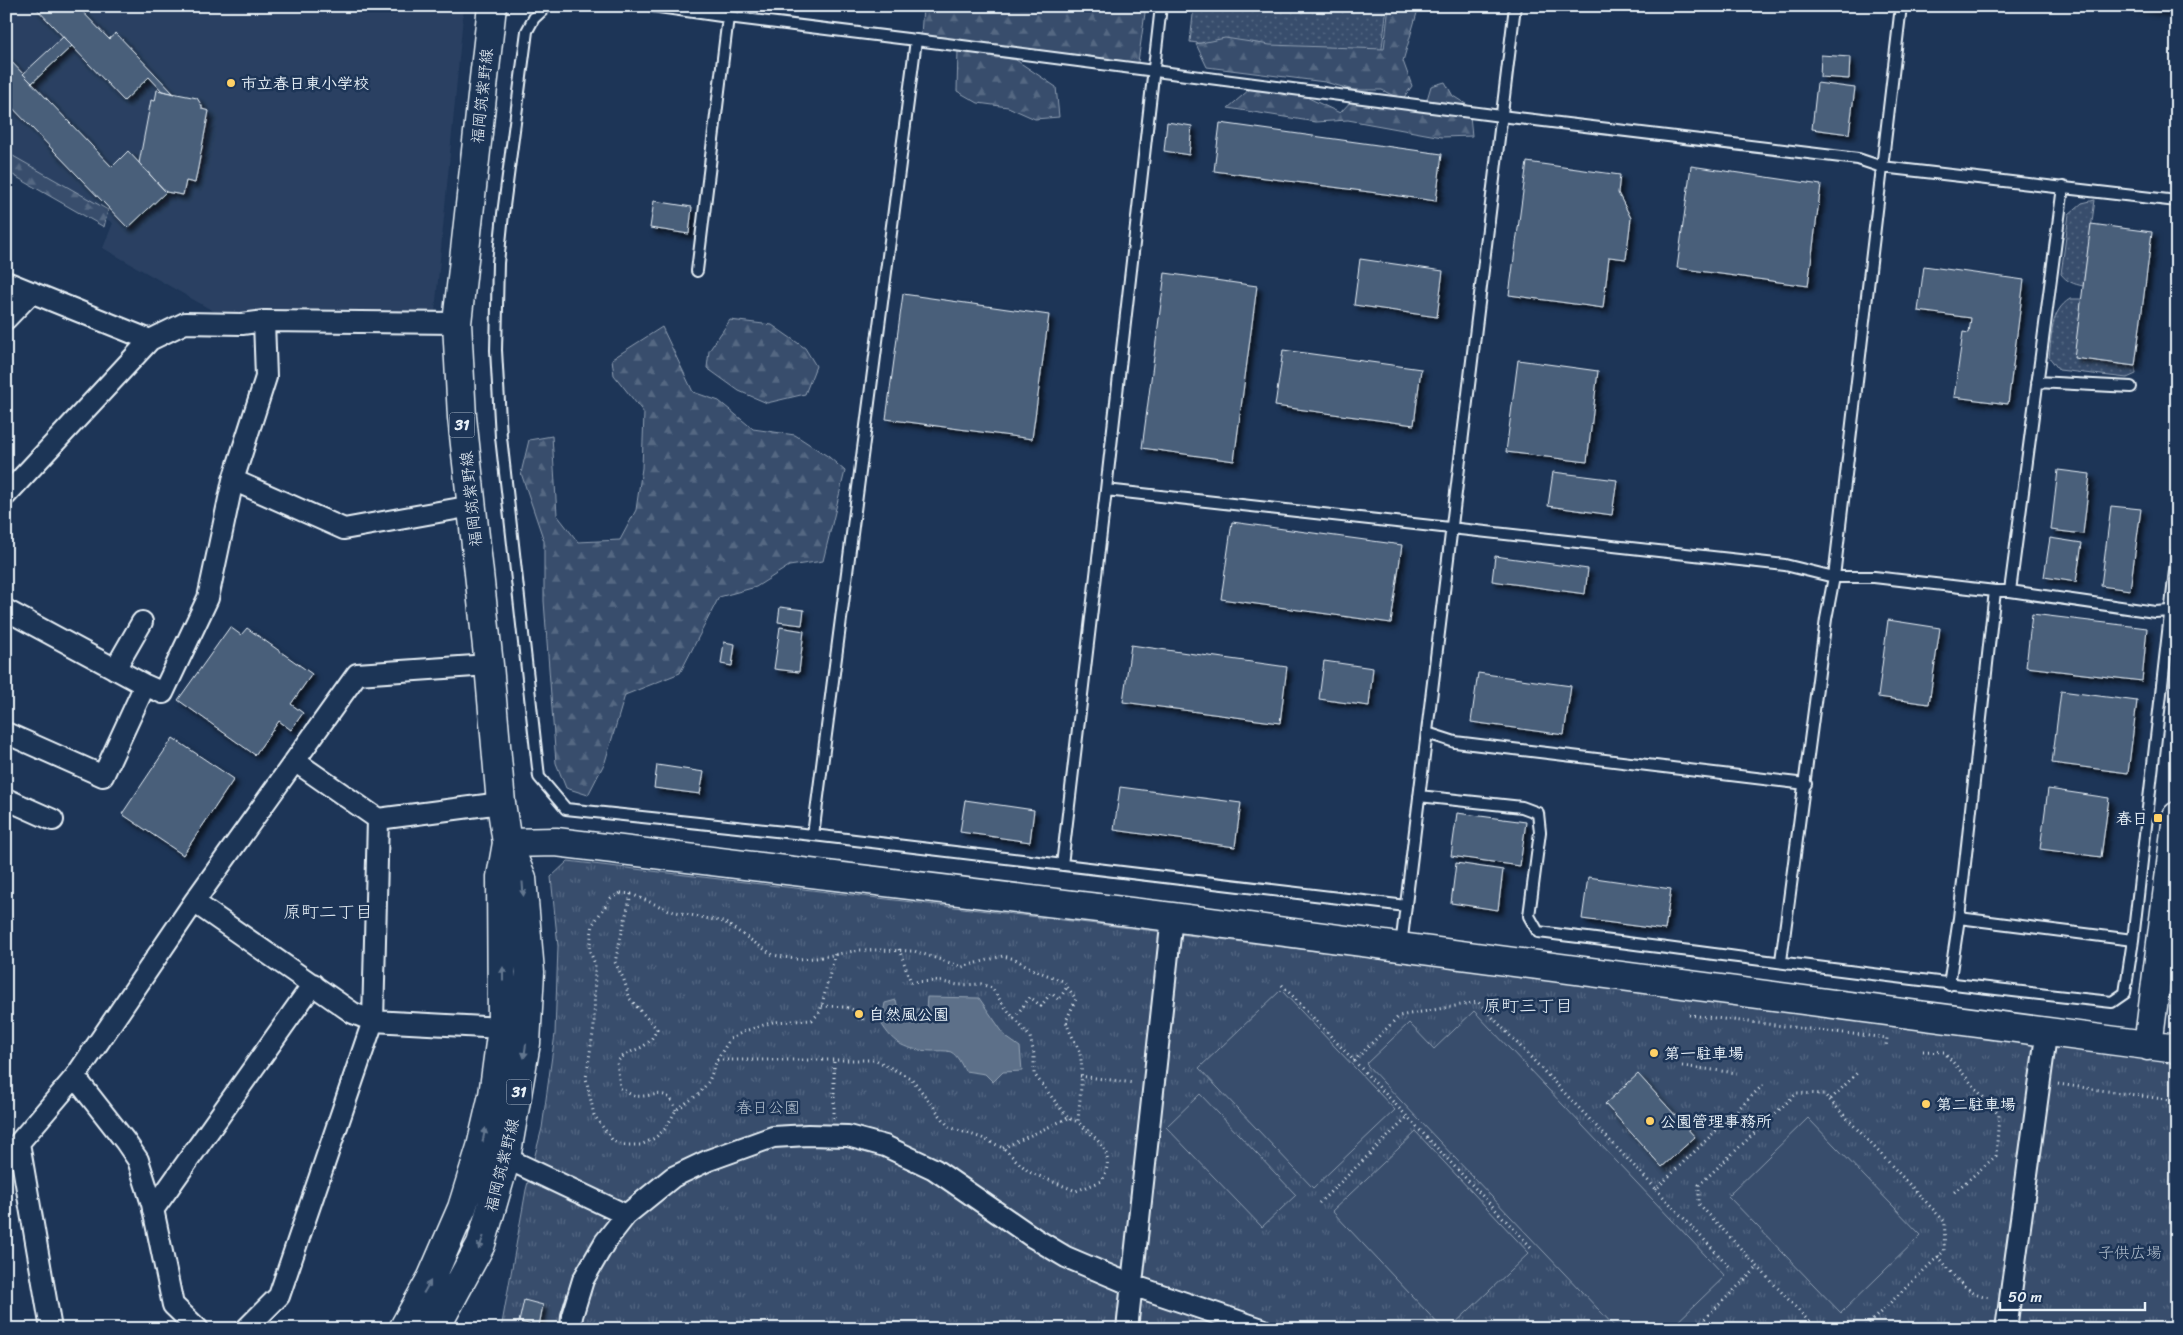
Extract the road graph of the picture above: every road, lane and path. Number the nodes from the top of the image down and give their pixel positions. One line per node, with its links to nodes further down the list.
1 (492, 6): 19 (street, 福岡筑紫野線 / 31)
2 (547, 6): 48 (lane)
3 (652, 6): 7 (lane)
4 (1161, 6): 9 (lane)
5 (1515, 6): 10 (lane)
6 (1901, 6): 11 (lane)
7 (728, 17): 8 (lane); 14 (lane)
8 (916, 40): 9 (lane); 48 (lane)
9 (1155, 71): 10 (lane); 24 (lane)
10 (1501, 116): 11 (lane); 27 (lane)
11 (1882, 167): 12 (lane); 29 (lane)
12 (2063, 187): 13 (lane); 21 (lane)
13 (2177, 201)
14 (698, 271)
15 (6, 282): 16 (street)
16 (32, 292): 17 (street); 20 (street)
17 (6, 320)
18 (264, 321): 19 (street); 20 (street); 23 (street)
19 (457, 323): 26 (street, 福岡筑紫野線 / 31)
20 (150, 340): 25 (street)
21 (2037, 382): 22 (lane); 30 (lane)
22 (2131, 387)
23 (233, 480): 26 (street); 37 (street)
24 (1106, 490): 27 (lane); 50 (lane)
25 (6, 494)
26 (472, 506): 35 (street, 福岡筑紫野線 / 31)
27 (1452, 528): 29 (lane); 39 (lane)
28 (2177, 553): 33 (lane)
29 (1834, 577): 31 (lane); 41 (lane)
30 (2010, 591): 31 (lane); 33 (lane)
31 (1995, 592): 55 (lane)
32 (6, 610): 36 (street)
33 (2170, 612): 56 (lane)
34 (142, 622): 36 (street)
35 (488, 665): 40 (street); 44 (street, 福岡筑紫野線 / 31)
36 (115, 669): 37 (street)
37 (145, 685): 38 (street)
38 (6, 732)
39 (1427, 733): 41 (lane); 42 (lane)
40 (296, 762): 46 (street); 52 (street)
41 (1806, 784): 60 (lane)
42 (1419, 796): 53 (lane); 60 (lane)
43 (6, 799): 47 (street)
44 (501, 803): 46 (street); 49 (street, 福岡筑紫野線 / 31)
45 (2177, 816): 72 (street)
46 (378, 819): 68 (street)
47 (53, 820)
48 (813, 835): 50 (lane)
49 (507, 843): 54 (street); 70 (street, 福岡筑紫野線 / 31, one-way to 49); 96 (street, 福岡筑紫野線 / 31, one-way to 96)
50 (1062, 864): 53 (lane)
51 (631, 894): 59 (path); 89 (path); 89 (path)
52 (194, 902): 61 (street); 83 (street)
53 (1406, 906): 57 (lane)
54 (1172, 917): 57 (street); 86 (street)
55 (1959, 918): 56 (lane); 63 (lane)
56 (2134, 940): 63 (lane)
57 (1400, 948): 72 (street)
58 (899, 950): 59 (path); 64 (path); 67 (path)
59 (835, 954): 65 (path)
60 (1781, 962): 63 (lane)
61 (312, 984): 68 (street); 100 (street)
62 (1282, 985): 78 (path)
63 (1949, 985)
64 (1067, 987): 67 (path); 82 (path)
65 (822, 1006): 69 (path); 76 (path)
66 (1689, 1015): 73 (path)
67 (1014, 1018): 91 (path)
68 (373, 1021): 70 (street); 110 (street)
69 (864, 1023)
70 (502, 1028): 111 (street, 福岡筑紫野線 / 31, one-way to 70)
71 (2045, 1043): 84 (street)
72 (2148, 1046): 74 (street)
73 (1886, 1048)
74 (2177, 1050)
75 (1923, 1051): 98 (path)
76 (718, 1060): 77 (path); 89 (path)
77 (834, 1061): 93 (path); 94 (path)
78 (1354, 1061): 90 (path); 97 (path)
79 (1682, 1066): 81 (path)
80 (1859, 1071): 87 (path)
81 (1737, 1073)
82 (1080, 1076): 86 (path); 92 (path)
83 (75, 1078): 95 (street); 100 (street)
84 (2040, 1081): 88 (path); 107 (street)
85 (1763, 1085): 97 (path)
86 (1154, 1086): 106 (street)
87 (1830, 1099): 103 (path); 105 (path)
88 (2177, 1101)
89 (676, 1110)
90 (1408, 1117): 99 (path); 102 (path)
91 (1068, 1118): 92 (path); 94 (path)
92 (1078, 1122): 94 (path)
93 (833, 1136): 101 (street); 106 (street)
94 (1003, 1148)
95 (12, 1150): 108 (street)
96 (506, 1158): 101 (street); 112 (street, 福岡筑紫野線 / 31, one-way to 112)
97 (1656, 1189): 104 (path)
98 (1952, 1194)
99 (1319, 1203)
100 (153, 1210): 109 (street)
101 (626, 1215): 113 (street)
102 (1532, 1248)
103 (1938, 1256): 107 (path); 118 (path)
104 (1729, 1266)
105 (1758, 1267): 116 (path); 117 (path)
106 (1132, 1285): 114 (street); 115 (street)
107 (2010, 1299): 119 (street)
108 (51, 1329)
109 (198, 1329)
110 (246, 1329)
111 (402, 1329)
112 (435, 1329)
113 (572, 1329)
114 (1127, 1329)
115 (1262, 1329)
116 (1694, 1329)
117 (1816, 1329)
118 (1863, 1329)
119 (2006, 1329)

